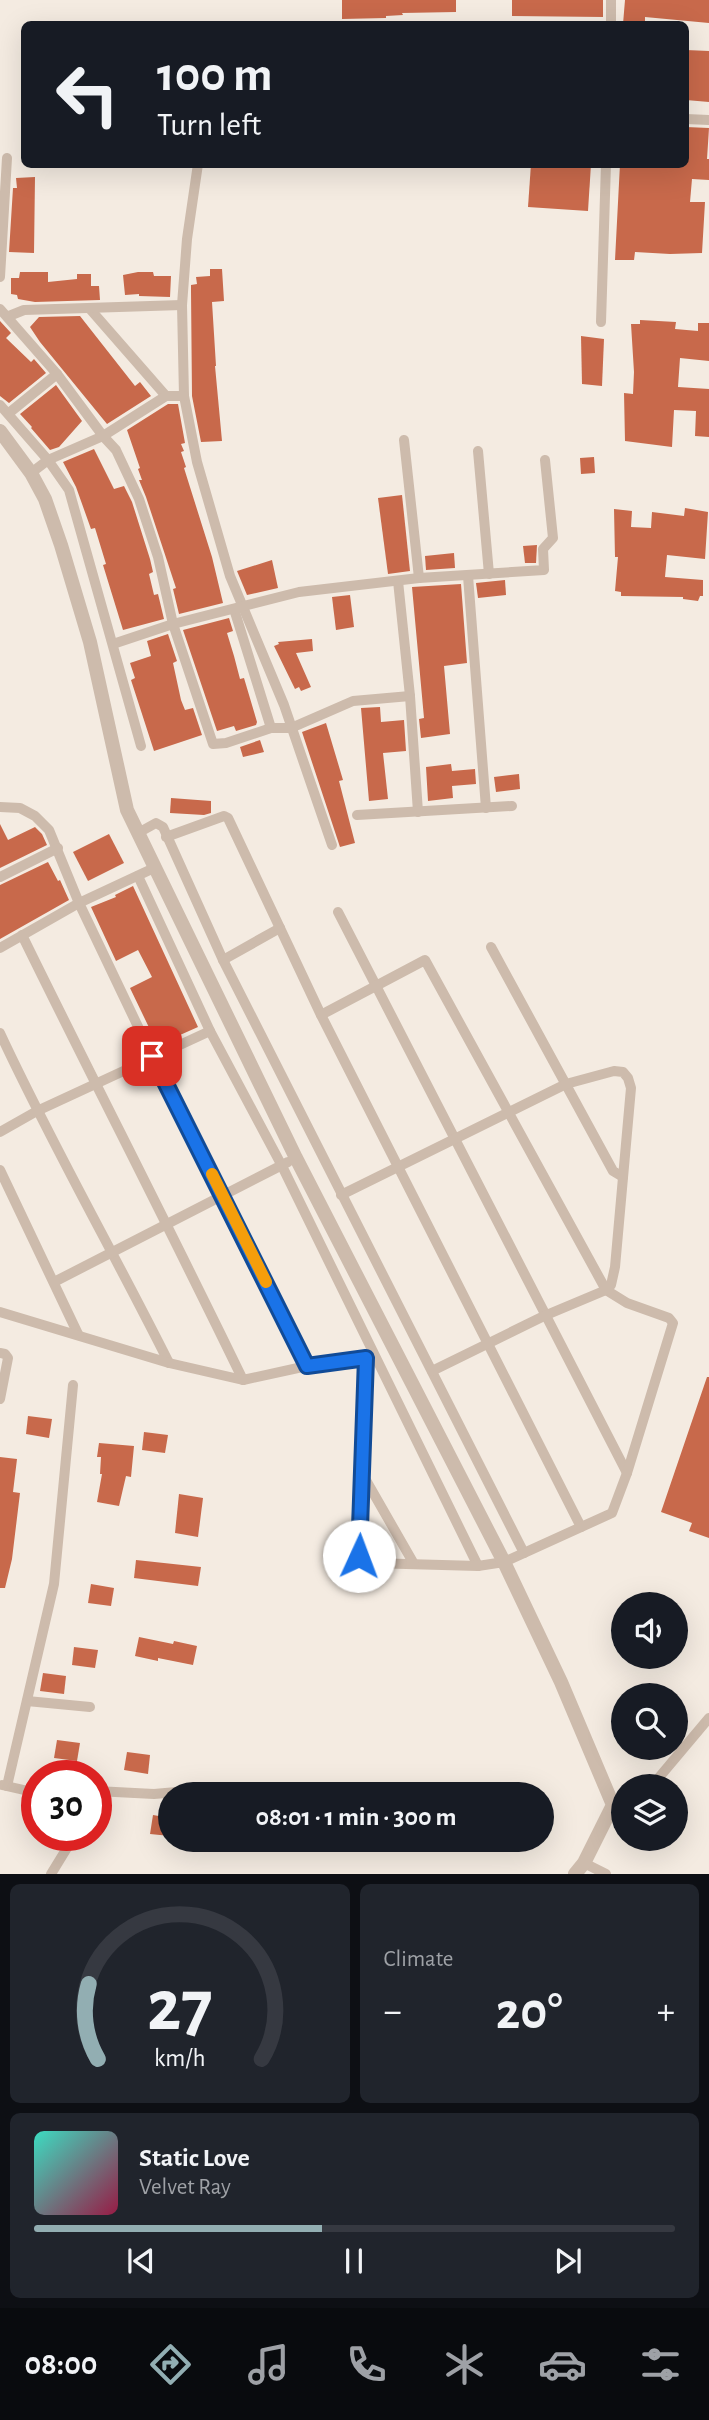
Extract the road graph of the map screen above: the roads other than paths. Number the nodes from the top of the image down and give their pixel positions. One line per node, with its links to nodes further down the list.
1 (611, 0): 2 (street)
2 (611, 21)
3 (689, 119): 4 (street)
4 (709, 120)
5 (7, 158): 8 (street)
6 (197, 168): 10 (street)
7 (606, 168): 13 (street)
8 (2, 197): 9 (street)
9 (0, 277)
10 (182, 305): 11 (street); 16 (street)
11 (90, 309): 12 (street); 15 (street)
12 (4, 312): 14 (street)
13 (601, 322)
14 (57, 374): 18 (street); 20 (street)
15 (166, 396): 16 (street); 20 (street)
16 (184, 396): 30 (street)
17 (0, 404): 18 (street)
18 (9, 413): 23 (street)
19 (0, 431): 25 (street)
20 (103, 436): 23 (street); 31 (street)
21 (404, 440): 28 (street)
22 (478, 451): 26 (street)
23 (48, 460): 25 (street); 32 (street)
24 (545, 460): 26 (street)
25 (31, 473): 42 (street)
26 (489, 574): 27 (street)
27 (468, 576): 28 (street); 39 (street)
28 (419, 578): 29 (street)
29 (398, 581): 30 (street); 33 (street)
30 (238, 609): 31 (street); 34 (street); 35 (street)
31 (173, 624): 32 (street); 34 (street)
32 (113, 644): 36 (street)
33 (410, 696): 35 (street); 40 (street)
34 (271, 728): 35 (street)
35 (290, 728): 44 (street)
36 (141, 746)
37 (512, 806): 39 (street)
38 (0, 807): 45 (street)
39 (486, 808): 40 (street)
40 (418, 812): 41 (street)
41 (357, 815)
42 (138, 833): 43 (street); 46 (street)
43 (166, 837): 51 (street); 55 (street)
44 (332, 845)
45 (58, 848): 48 (street); 49 (street)
46 (154, 868): 47 (street); 67 (street)
47 (138, 876): 49 (street); 58 (street)
48 (0, 877)
49 (79, 903): 52 (street); 60 (street)
50 (338, 912): 56 (street)
51 (280, 928): 55 (street); 57 (street)
52 (22, 935): 54 (street); 61 (street)
53 (491, 947): 62 (street)
54 (0, 948)
55 (223, 960): 72 (street)
56 (376, 986): 57 (street); 64 (street); 66 (street)
57 (321, 1016): 69 (street)
58 (210, 1031): 60 (street); 68 (street)
59 (0, 1033): 63 (street)
60 (152, 1056): 61 (street); 73 (street)
61 (95, 1084): 63 (street); 74 (street)
62 (566, 1084): 64 (street); 71 (street); 71 (street)
63 (37, 1111): 65 (street); 75 (street)
64 (510, 1112): 66 (street); 77 (street)
65 (0, 1132)
66 (454, 1139): 69 (street); 79 (street)
67 (296, 1158): 68 (street); 94 (street)
68 (282, 1166): 73 (street); 83 (street)
69 (399, 1167): 72 (street); 81 (street)
70 (0, 1171): 76 (street)
71 (623, 1177): 77 (street)
72 (341, 1195): 86 (street)
73 (223, 1196): 74 (street); 85 (street)
74 (168, 1224): 75 (street); 87 (street)
75 (113, 1252): 76 (street); 84 (street)
76 (54, 1282): 80 (street)
77 (606, 1290): 79 (street); 90 (street)
78 (0, 1312): 80 (street)
79 (544, 1316): 81 (street); 90 (street)
80 (78, 1334): 84 (street)
81 (487, 1344): 86 (street); 92 (street)
82 (0, 1353): 89 (street)
83 (370, 1358): 85 (street); 91 (street); 96 (street)
84 (169, 1363): 87 (street)
85 (307, 1366): 87 (street)
86 (432, 1371): 93 (street)
87 (243, 1380)
88 (73, 1385): 97 (street)
89 (0, 1399)
90 (627, 1473): 92 (street)
91 (363, 1475): 95 (street); 95 (street)
92 (581, 1527): 93 (street)
93 (524, 1553): 94 (street)
94 (504, 1562): 96 (street); 102 (street)
95 (414, 1564): 96 (street)
96 (478, 1566)
97 (27, 1700): 98 (street); 101 (street)
98 (90, 1707)
99 (709, 1718): 100 (street)
100 (663, 1774)
101 (3, 1786): 103 (street)
102 (611, 1789)
103 (21, 1790)
104 (112, 1792): 105 (street)
105 (158, 1794)
106 (611, 1816): 108 (street)
107 (65, 1851): 109 (street)
108 (579, 1869): 110 (street)
109 (51, 1874)
110 (606, 1874)

